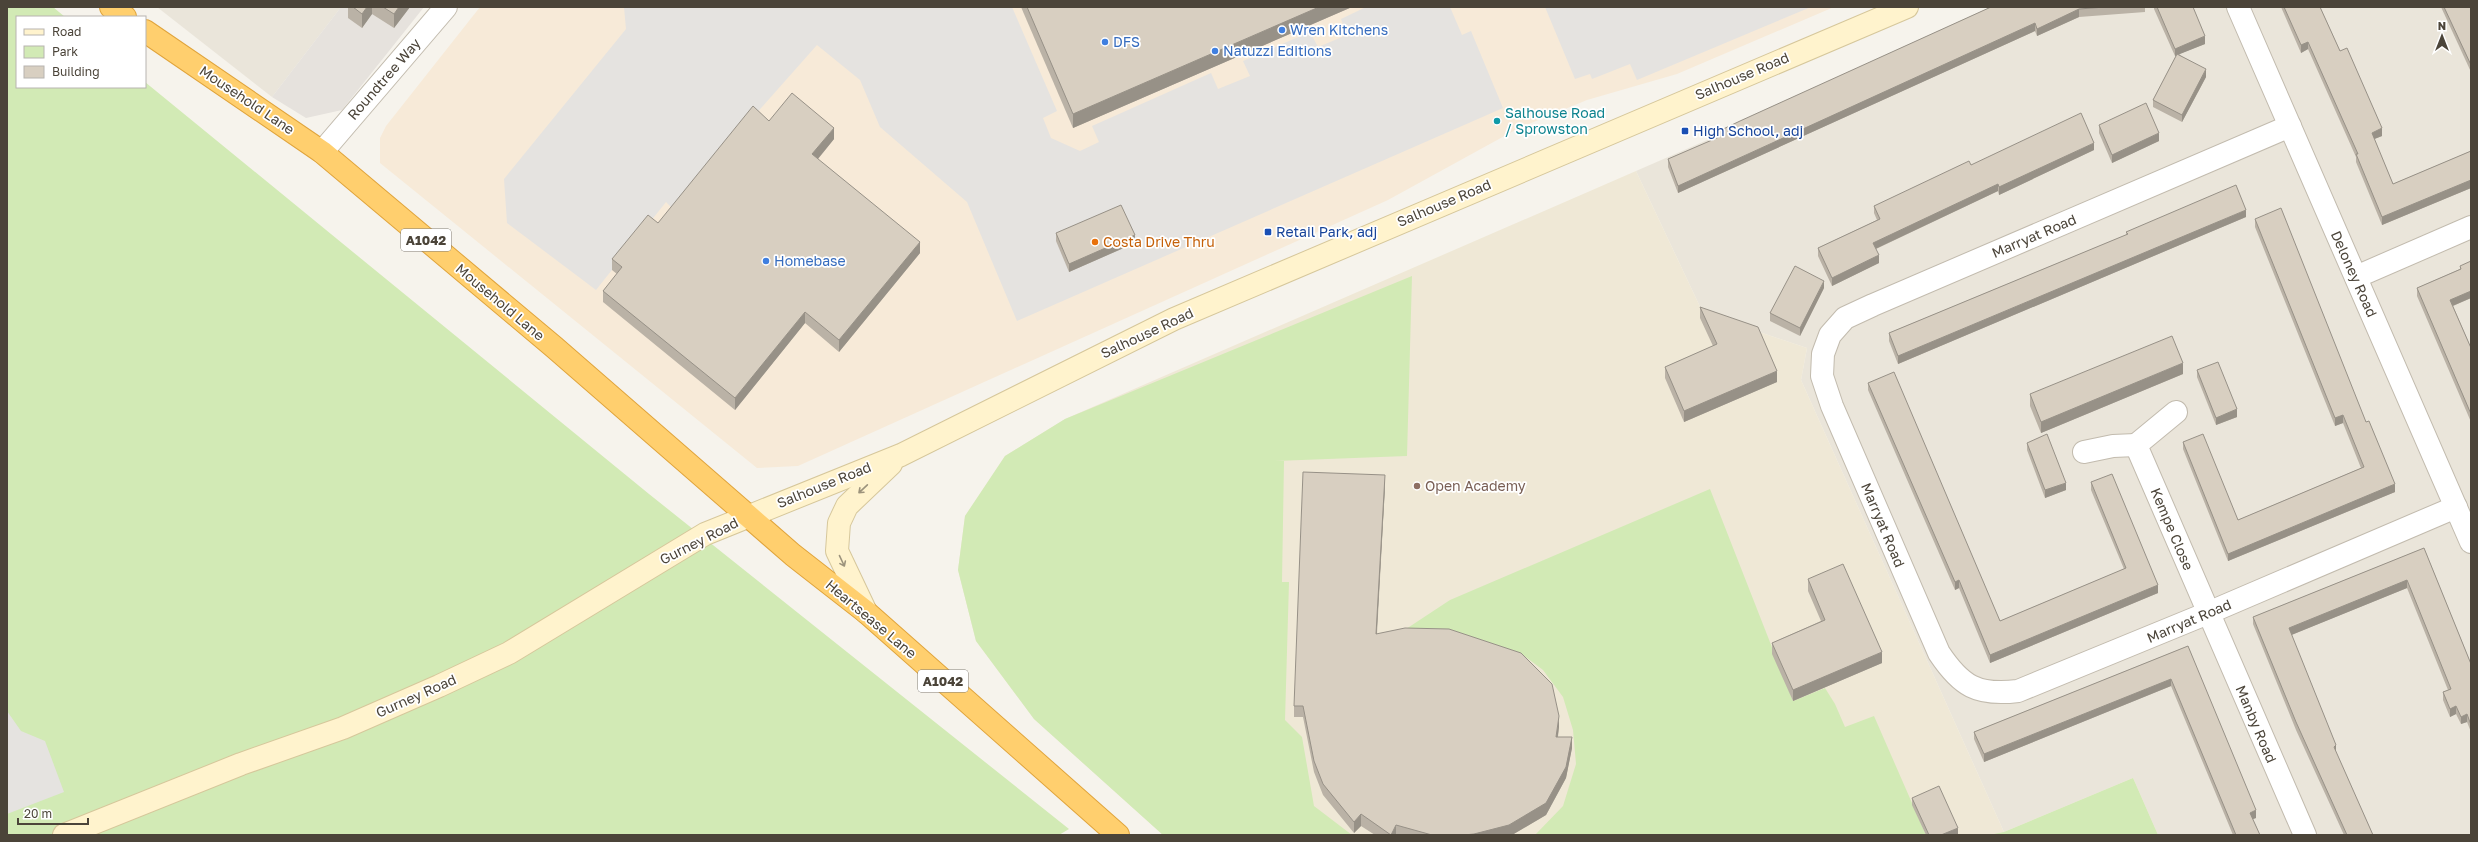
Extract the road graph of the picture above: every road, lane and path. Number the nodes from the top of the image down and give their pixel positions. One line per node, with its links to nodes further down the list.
1 (111, 7): 5 (highway)
2 (446, 7): 8 (street, Roundtree Way)
3 (1907, 7): 14 (street, Salhouse Road)
4 (2238, 7): 7 (street, Deloney Road)
5 (124, 16)
6 (146, 32): 8 (highway, Mousehold Lane / A1042)
7 (2290, 126): 10 (street, Deloney Road); 19 (street, Marryat Road)
8 (322, 152): 16 (highway, Mousehold Lane / A1042)
9 (2471, 227): 10 (street)
10 (2356, 277): 15 (street, Deloney Road)
11 (2176, 412): 12 (street)
12 (2136, 445): 13 (street); 19 (street, Kempe Close)
13 (2084, 452)
14 (901, 455): 16 (street, Salhouse Road); 18 (street, Salhouse Road, one-way to 18)
15 (2456, 507): 17 (street, Deloney Road); 19 (street, Marryat Road)
16 (747, 516): 18 (highway, Heartsease Lane / A1042); 20 (street, Gurney Road)
17 (2471, 542)
18 (866, 612): 21 (highway, Heartsease Lane / A1042)
19 (2208, 613): 22 (street, Manby Road)
20 (64, 835)
21 (1118, 835)
22 (2305, 835)

